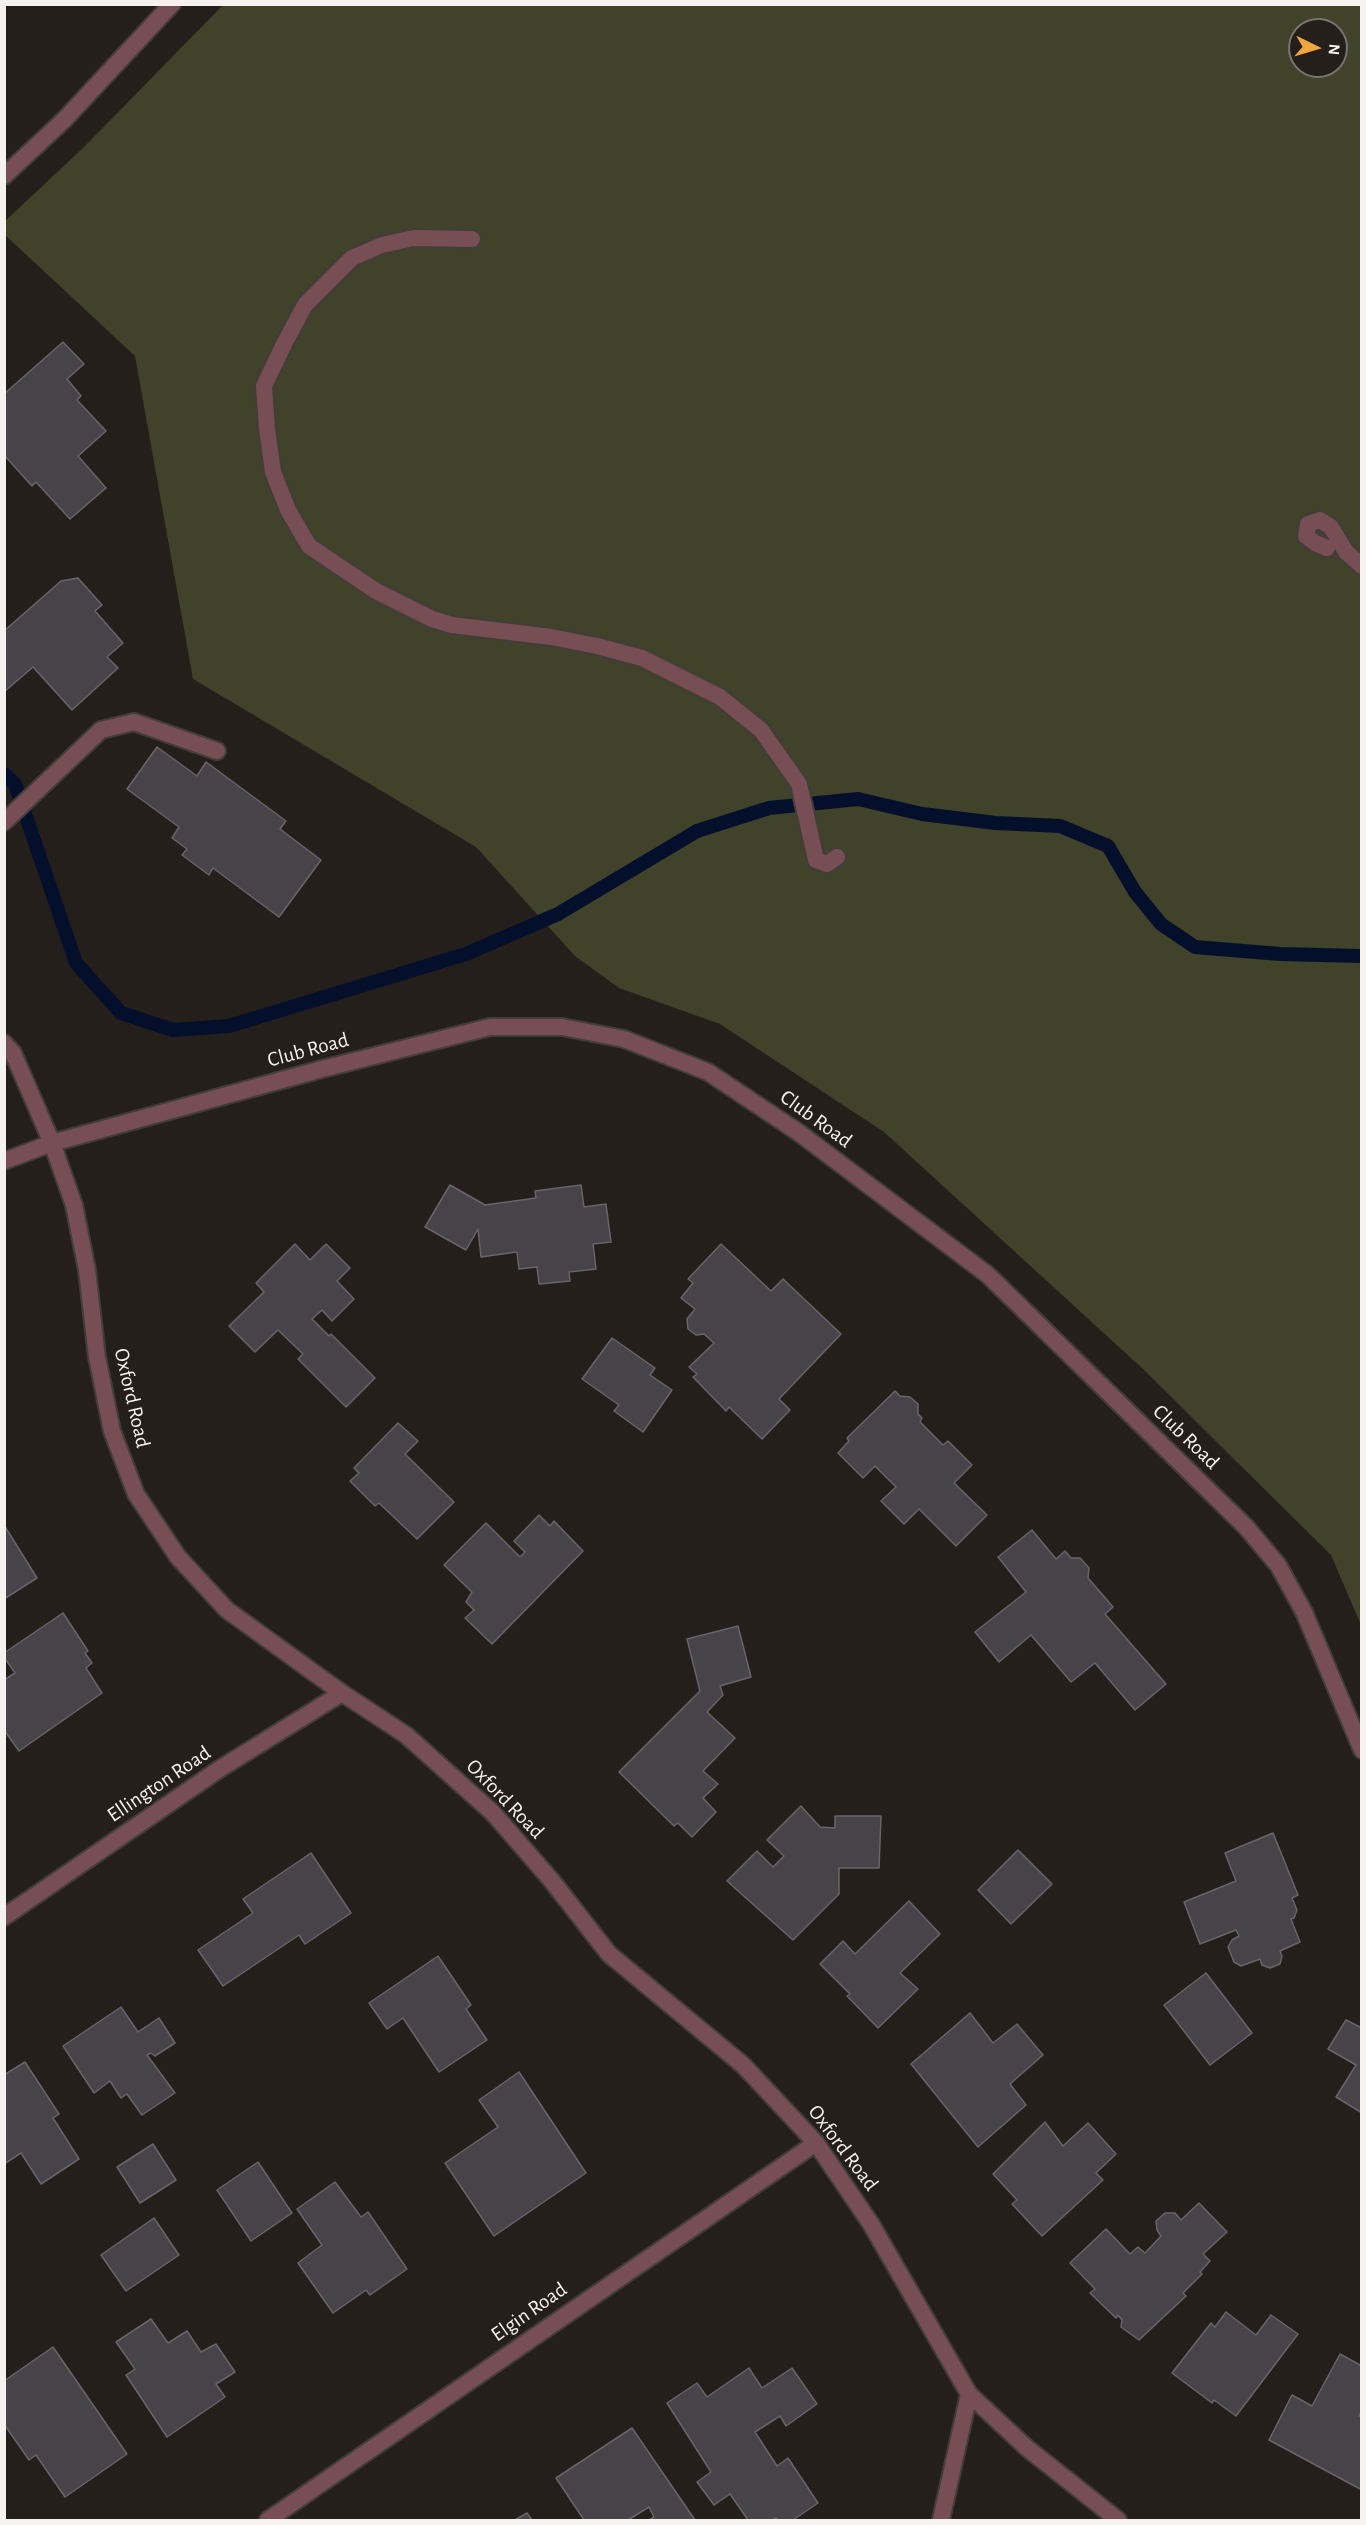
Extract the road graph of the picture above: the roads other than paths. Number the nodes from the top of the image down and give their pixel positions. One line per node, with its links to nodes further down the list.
1 (172, 4): 2 (street)
2 (4, 176)
3 (472, 239): 8 (street)
4 (1327, 548): 5 (street)
5 (1362, 566)
6 (217, 751): 7 (street)
7 (4, 822)
8 (837, 857)
9 (4, 1043): 10 (street, Oxford Road)
10 (52, 1143): 11 (street, Club Road); 12 (street, Oxford Road); 13 (street, Club Road)
11 (4, 1161)
12 (342, 1693): 14 (street, Ellington Road); 15 (street, Oxford Road)
13 (1362, 1750)
14 (4, 1917)
15 (816, 2143): 16 (street, Oxford Road); 17 (street, Elgin Road)
16 (969, 2394): 18 (street); 19 (street, Oxford Road)
17 (268, 2520)
18 (941, 2520)
19 (1118, 2520)

